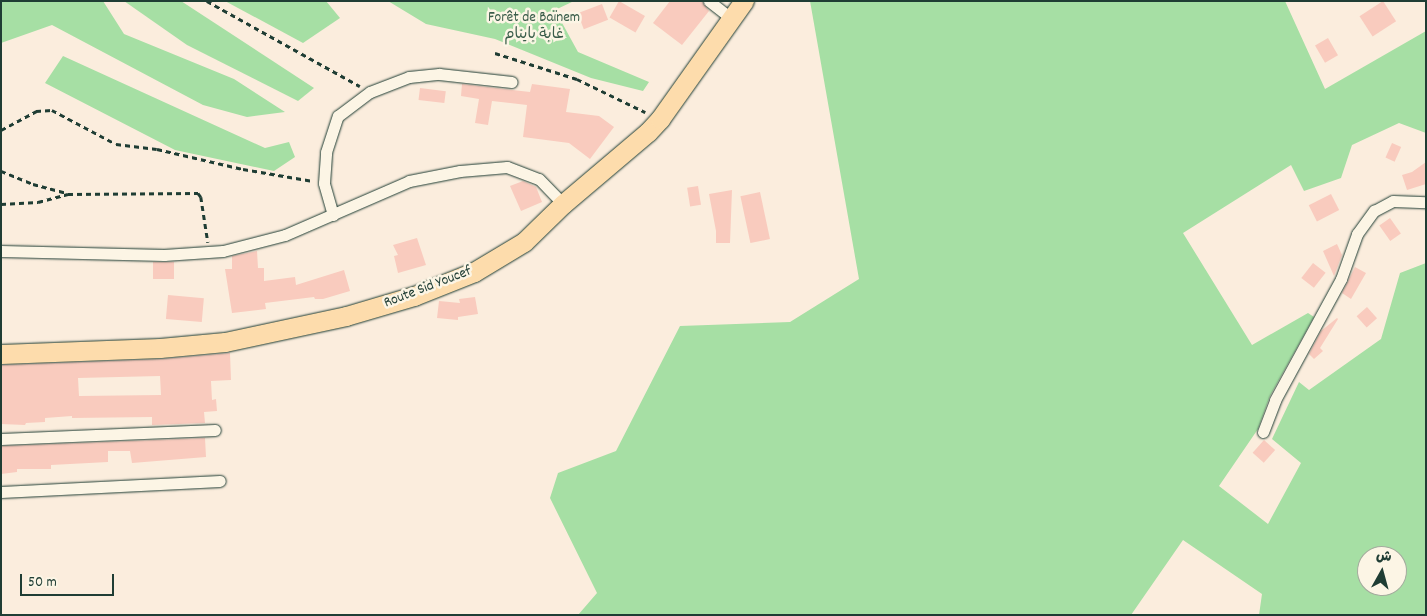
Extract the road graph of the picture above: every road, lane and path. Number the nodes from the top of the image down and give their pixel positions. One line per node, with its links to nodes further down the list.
1 (207, 1): 7 (path)
2 (709, 1): 4 (street)
3 (744, 1): 4 (main road, Route Sid Youcef)
4 (732, 19): 8 (main road, Route Sid Youcef)
5 (495, 53): 8 (path)
6 (512, 82): 7 (street)
7 (370, 92): 11 (street)
8 (660, 119): 15 (main road, Route Sid Youcef)
9 (1, 130): 11 (path)
10 (1, 171): 12 (path)
11 (324, 183): 16 (street)
12 (68, 194): 14 (path); 18 (path)
13 (1426, 202): 21 (street)
14 (1, 204)
15 (563, 204): 16 (street); 19 (main road, Route Sid Youcef)
16 (333, 214): 18 (street)
17 (1, 251): 18 (street)
18 (209, 252)
19 (1, 354)
20 (215, 430): 22 (street)
21 (1263, 432)
22 (1, 439)
23 (220, 481): 24 (street)
24 (1, 492)

